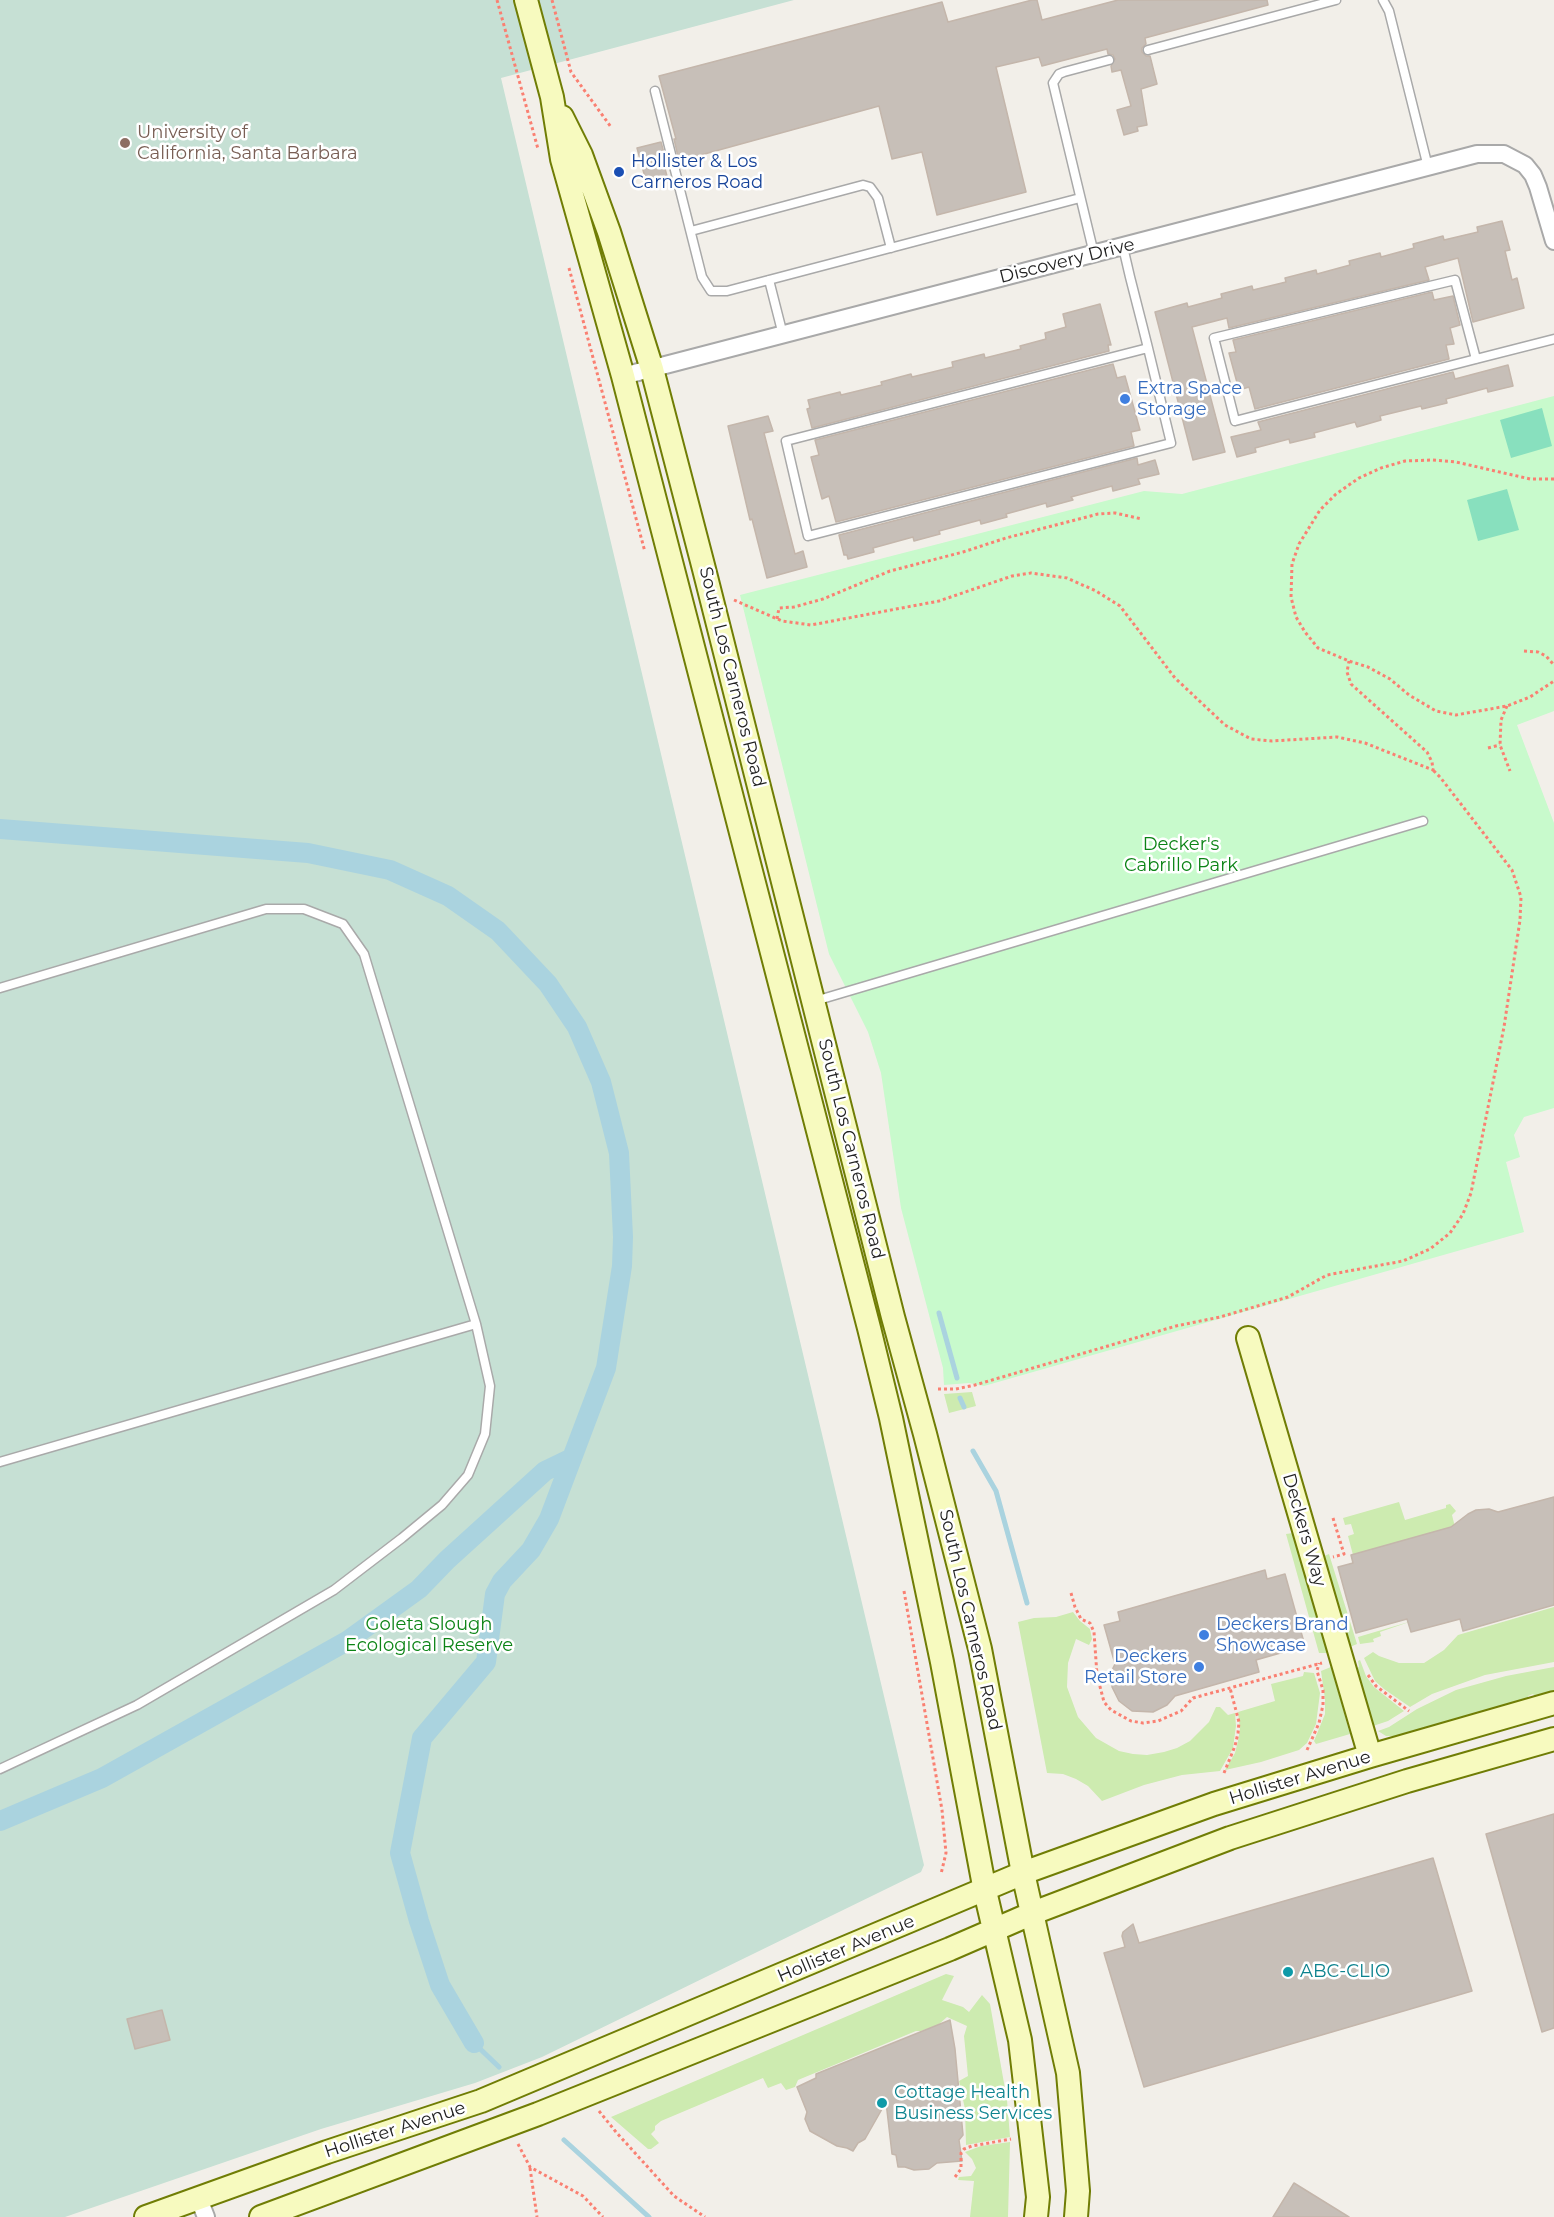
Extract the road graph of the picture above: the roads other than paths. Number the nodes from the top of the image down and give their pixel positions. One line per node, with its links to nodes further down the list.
1 (526, 0): 7 (main road, South Los Carneros Road)
2 (1336, 0): 4 (lane)
3 (1383, 0): 8 (lane)
4 (1148, 50)
5 (1109, 60): 9 (lane)
6 (654, 91): 10 (lane)
7 (552, 97): 20 (main road, South Los Carneros Road); 21 (main road, South Los Carneros Road)
8 (1428, 167): 11 (street, Discovery Drive); 12 (street, Discovery Drive)
9 (1080, 198): 13 (lane); 14 (lane)
10 (690, 231): 13 (lane); 15 (lane)
11 (1554, 242)
12 (1123, 247): 14 (street, Discovery Drive); 18 (lane)
13 (891, 248): 15 (lane)
14 (1094, 254): 16 (street, Discovery Drive)
15 (769, 280): 16 (lane)
16 (783, 335): 20 (street, Discovery Drive)
17 (1554, 339): 19 (lane)
18 (1148, 348): 18 (lane)
19 (1476, 359): 19 (lane)
20 (652, 369): 21 (street, Discovery Drive); 24 (main road, South Los Carneros Road)
21 (623, 376): 33 (main road, South Los Carneros Road)
22 (1423, 821): 24 (lane)
23 (0, 988): 25 (lane)
24 (814, 1001): 32 (main road, South Los Carneros Road)
25 (476, 1324): 27 (lane); 31 (lane)
26 (1248, 1338): 30 (main road, Deckers Way)
27 (0, 1462)
28 (1554, 1703): 30 (main road, Hollister Avenue)
29 (1554, 1739): 34 (main road, Hollister Avenue)
30 (1370, 1756): 32 (main road, Hollister Avenue)
31 (0, 1769)
32 (1023, 1874): 33 (main road, Hollister Avenue); 34 (main road, South Los Carneros Road)
33 (985, 1890): 35 (main road, South Los Carneros Road); 36 (main road, Hollister Avenue)
34 (1033, 1913): 35 (main road, Hollister Avenue); 40 (main road, South Los Carneros Road)
35 (994, 1930): 38 (main road, Hollister Avenue); 39 (main road, South Los Carneros Road)
36 (202, 2208): 37 (main road, Hollister Avenue)
37 (146, 2217)
38 (261, 2217)
39 (1036, 2217)
40 (1076, 2217)

